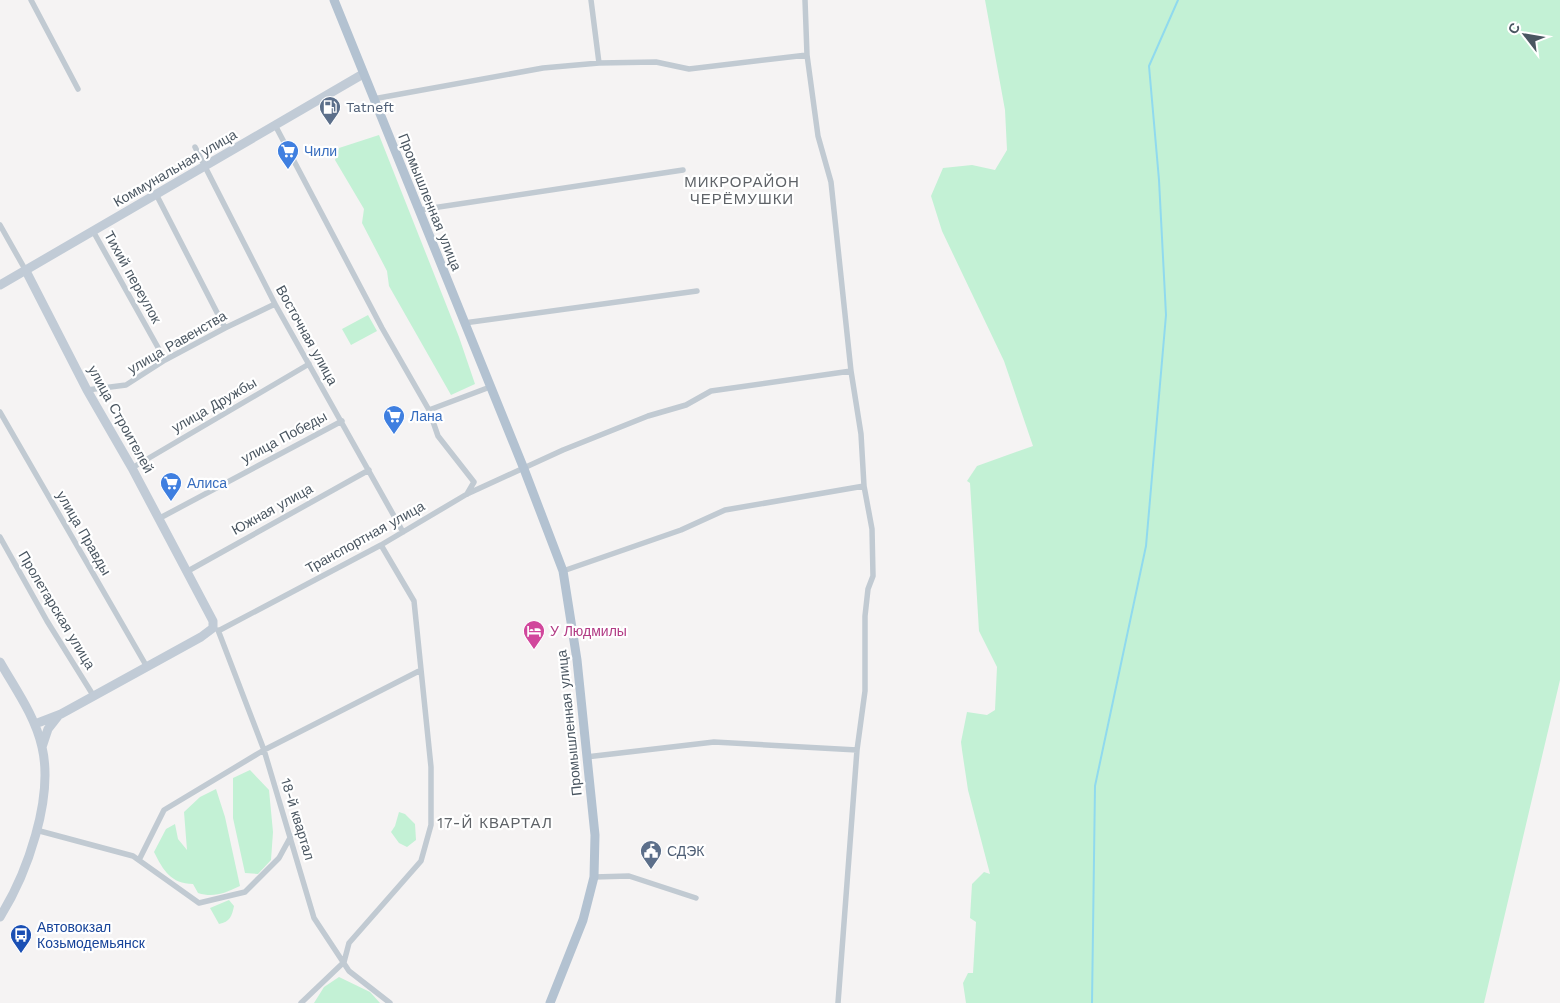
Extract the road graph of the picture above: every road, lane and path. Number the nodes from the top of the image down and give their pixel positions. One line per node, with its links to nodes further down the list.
1 (31, 0): 8 (street)
2 (334, 0): 7 (main road, Промышленная улица)
3 (592, 0): 6 (street)
4 (805, 0): 5 (street)
5 (807, 55): 6 (street); 26 (street)
6 (598, 63): 9 (street)
7 (363, 74): 9 (main road, Промышленная улица); 10 (street, Коммунальная улица)
8 (78, 90)
9 (373, 99): 15 (main road, Промышленная улица)
10 (275, 125): 12 (street, Коммунальная улица); 29 (street)
11 (195, 147): 12 (street, Восточная улица)
12 (205, 167): 14 (street, Коммунальная улица); 21 (street, Восточная улица)
13 (683, 170): 15 (street)
14 (156, 194): 17 (street, Коммунальная улица); 23 (street)
15 (419, 210): 22 (main road, Промышленная улица)
16 (0, 225): 18 (street, улица Строителей)
17 (93, 231): 18 (street, Коммунальная улица); 24 (street, Тихий переулок)
18 (26, 271): 19 (street, Коммунальная улица); 28 (street, улица Строителей)
19 (0, 286)
20 (697, 291): 22 (street)
21 (275, 304): 23 (street, улица Равенства); 25 (street, Восточная улица)
22 (464, 323): 27 (main road, Промышленная улица)
23 (225, 328): 24 (street, улица Равенства)
24 (165, 360): 28 (street, улица Равенства)
25 (309, 364): 31 (street, Восточная улица); 32 (street, улица Дружбы)
26 (851, 371): 33 (street, Транспортная улица); 35 (street)
27 (490, 387): 29 (street); 33 (main road, Промышленная улица)
28 (87, 390): 32 (street, улица Строителей)
29 (429, 410): 36 (street)
30 (0, 412): 45 (street, улица Правды)
31 (342, 421): 34 (street, Восточная улица); 37 (street, улица Победы)
32 (132, 468): 37 (street, улица Строителей)
33 (524, 469): 36 (street, Транспортная улица); 42 (main road, Промышленная улица)
34 (369, 470): 38 (street, Восточная улица); 41 (street, Южная улица)
35 (864, 486): 42 (street); 52 (street)
36 (467, 494): 38 (street, Транспортная улица)
37 (160, 518): 41 (street, улица Строителей)
38 (403, 532): 40 (street, Транспортная улица)
39 (0, 538): 47 (street, Пролетарская улица)
40 (381, 545): 43 (street, Транспортная улица); 46 (street)
41 (188, 571): 43 (street, улица Строителей)
42 (562, 571): 53 (main road, Промышленная улица)
43 (216, 629): 45 (street, Транспортная улица); 51 (street, 18-й квартал)
44 (0, 662): 49 (street)
45 (147, 666): 47 (street, Транспортная улица)
46 (421, 670): 51 (street); 60 (street)
47 (94, 695): 48 (street, Транспортная улица)
48 (61, 714): 49 (street); 50 (street)
49 (35, 724): 50 (street)
50 (42, 747): 54 (street)
51 (264, 750): 55 (street, 18-й квартал); 56 (street)
52 (857, 750): 53 (street); 64 (street)
53 (586, 758): 57 (main road, Промышленная улица)
54 (36, 830): 56 (street); 59 (street)
55 (291, 836): 56 (street); 60 (street, 18-й квартал)
56 (139, 860)
57 (594, 877): 58 (street); 63 (main road, Промышленная улица)
58 (696, 898)
59 (0, 917)
60 (344, 962): 61 (street); 62 (street, 18-й квартал)
61 (301, 1003)
62 (390, 1003)
63 (550, 1003)
64 (838, 1003)

